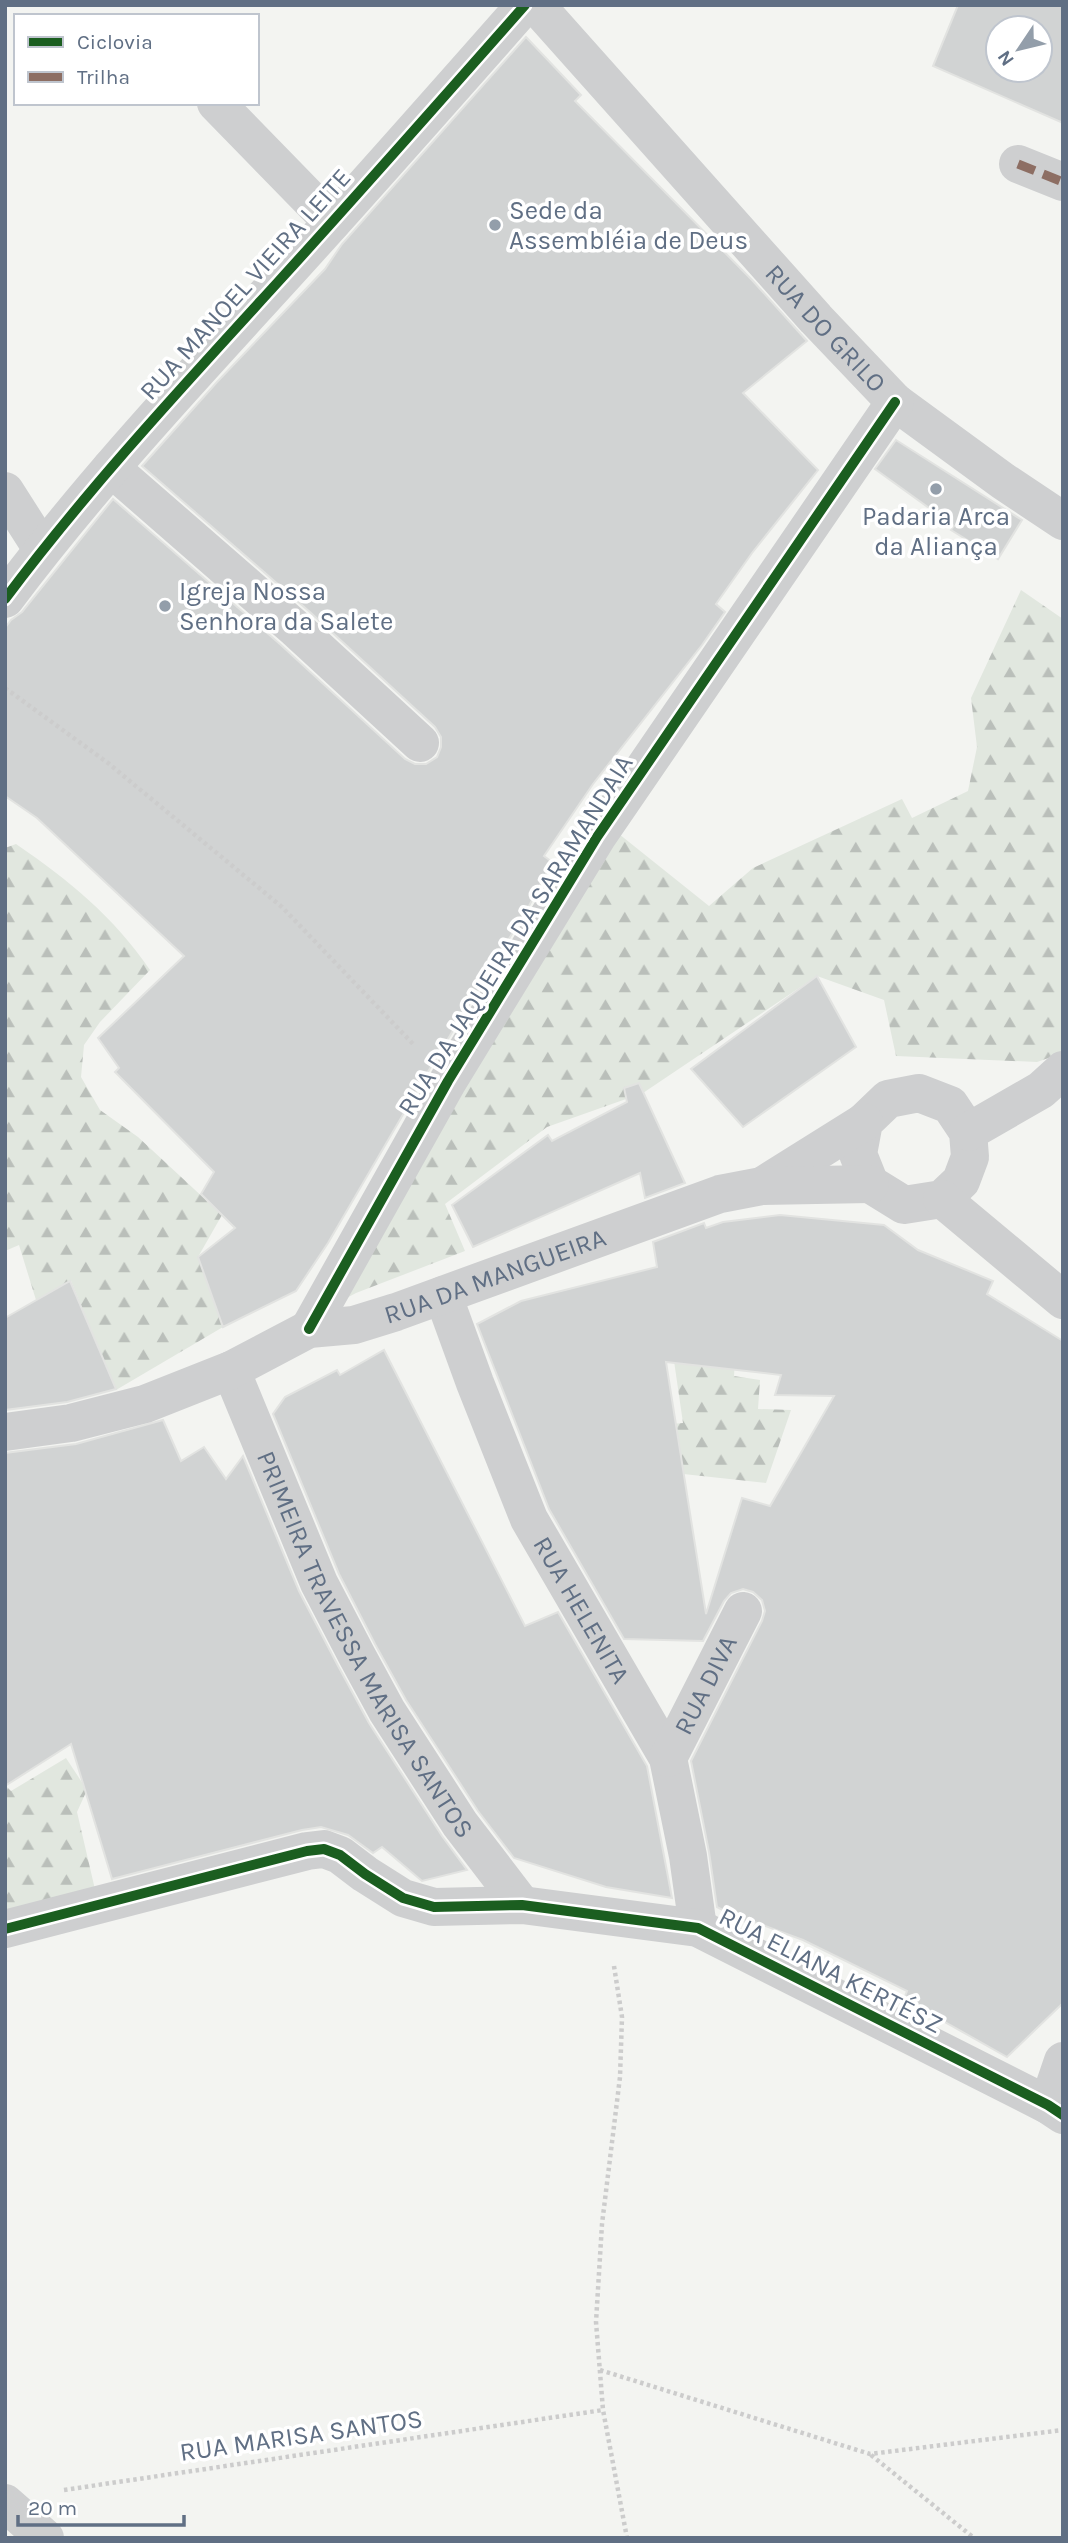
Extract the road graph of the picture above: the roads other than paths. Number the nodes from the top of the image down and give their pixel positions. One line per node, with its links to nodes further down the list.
1 (525, 5): 6 (street, RUA MANOEL VIEIRA LEITE)
2 (536, 5): 7 (street, RUA DO GRILO)
3 (218, 105): 6 (street)
4 (1018, 164): 5 (street)
5 (1063, 182)
6 (332, 222): 8 (street, RUA MANOEL VIEIRA LEITE)
7 (895, 402): 10 (street, RUA DO GRILO); 22 (street, RUA DA JAQUEIRA DA SARAMANDAIA)
8 (111, 468): 11 (street, RUA MANOEL VIEIRA LEITE); 13 (street)
9 (5, 491): 11 (street)
10 (1063, 521)
11 (42, 549): 12 (street, RUA MANOEL VIEIRA LEITE)
12 (5, 599)
13 (420, 743)
14 (1056, 1088): 16 (street)
15 (864, 1122): 16 (street); 17 (street); 18 (street, RUA DA MANGUEIRA)
16 (968, 1132): 19 (street)
17 (870, 1184): 18 (street, RUA DA MANGUEIRA); 19 (street)
18 (762, 1186): 20 (street, RUA DA MANGUEIRA)
19 (942, 1199): 21 (street)
20 (443, 1295): 22 (street, RUA DA MANGUEIRA); 26 (street, RUA HELENITA)
21 (1063, 1300)
22 (309, 1329): 23 (street, RUA DA MANGUEIRA)
23 (231, 1370): 24 (street); 27 (street, PRIMEIRA TRAVESSA MARISA SANTOS)
24 (5, 1432)
25 (743, 1611): 26 (street, RUA DIVA)
26 (667, 1758): 28 (street, RUA HELENITA)
27 (522, 1905): 28 (street, RUA ELIANA KERTÉSZ); 29 (street, RUA ELIANA KERTÉSZ)
28 (698, 1928): 31 (street, RUA ELIANA KERTÉSZ)
29 (5, 1929)
30 (1063, 2061): 31 (street)
31 (1055, 2110)
32 (5, 2503): 33 (street)
33 (45, 2538)

